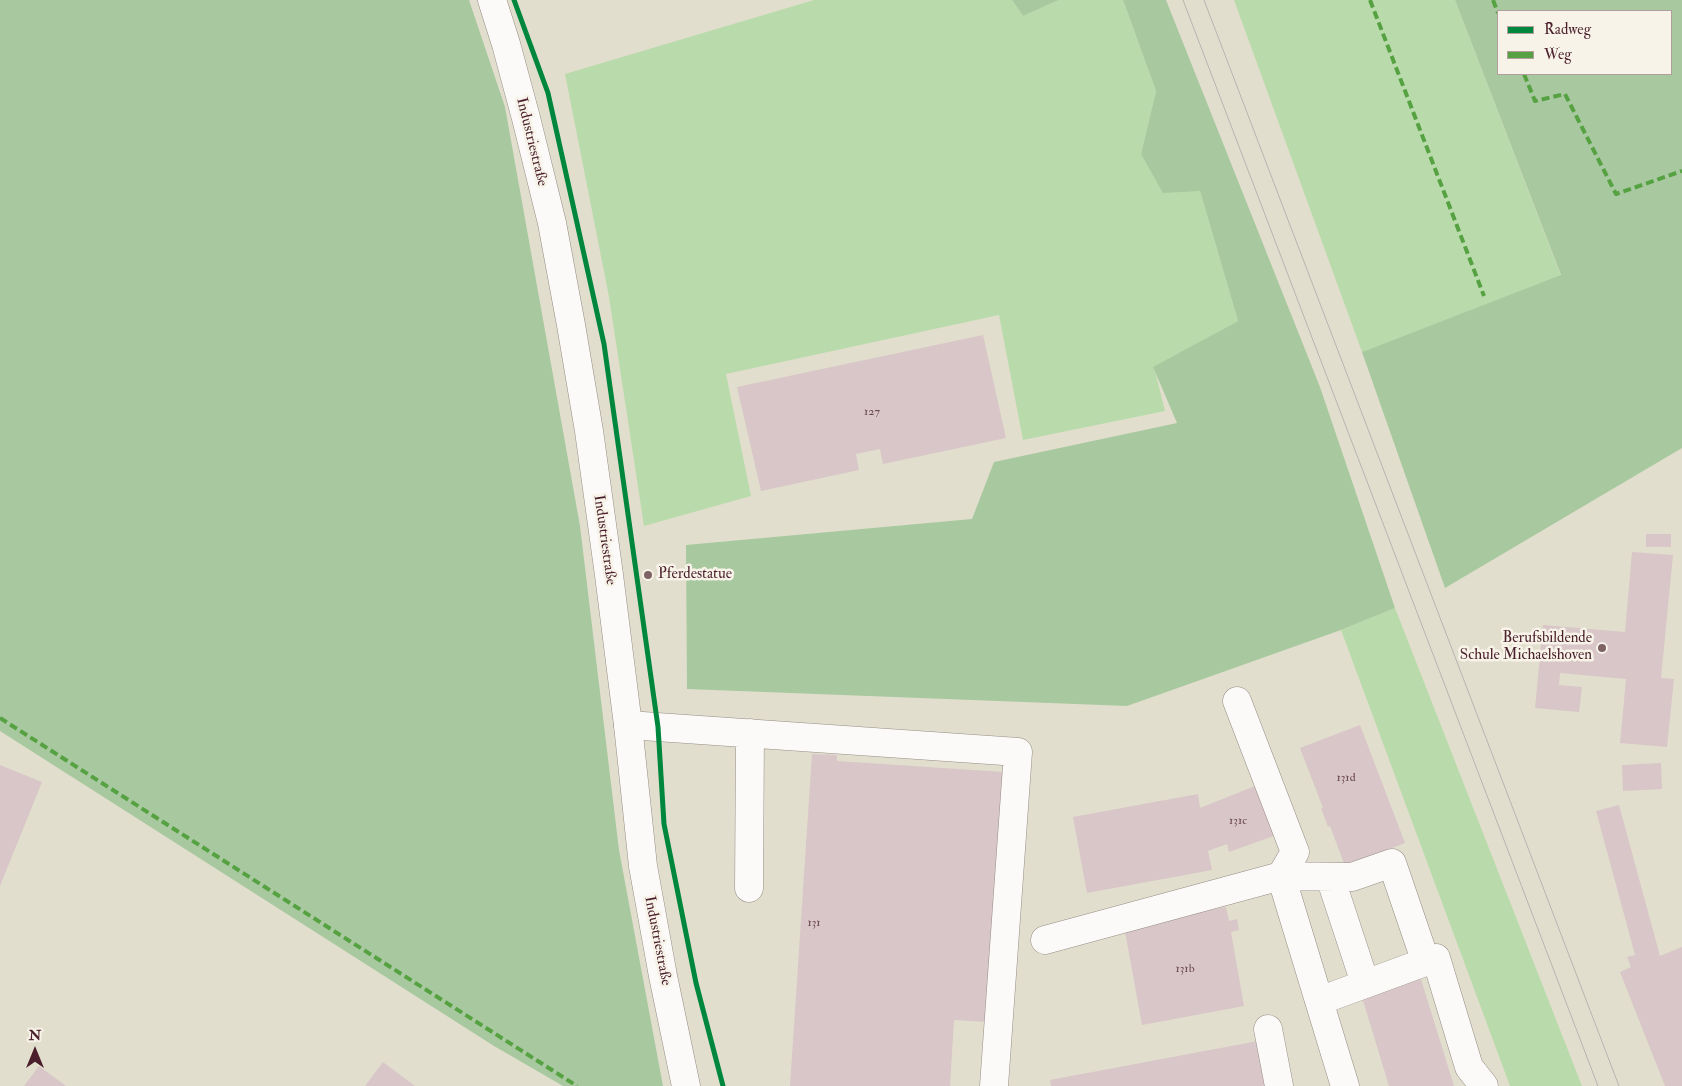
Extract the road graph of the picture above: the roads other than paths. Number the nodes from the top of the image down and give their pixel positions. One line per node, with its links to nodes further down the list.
1 (492, 0): 3 (main road, Industriestraße)
2 (1237, 702): 5 (main road)
3 (628, 725): 4 (main road); 13 (main road, Industriestraße)
4 (750, 733): 7 (main road); 14 (main road)
5 (1281, 876): 6 (main road); 8 (main road); 11 (main road)
6 (1330, 877): 9 (main road); 10 (main road)
7 (749, 888)
8 (1045, 940)
9 (1421, 948)
10 (1361, 972)
11 (1319, 1001): 16 (main road); 17 (main road)
12 (1268, 1029): 15 (main road)
13 (686, 1086)
14 (994, 1086)
15 (1279, 1086)
16 (1345, 1086)
17 (1484, 1086)

